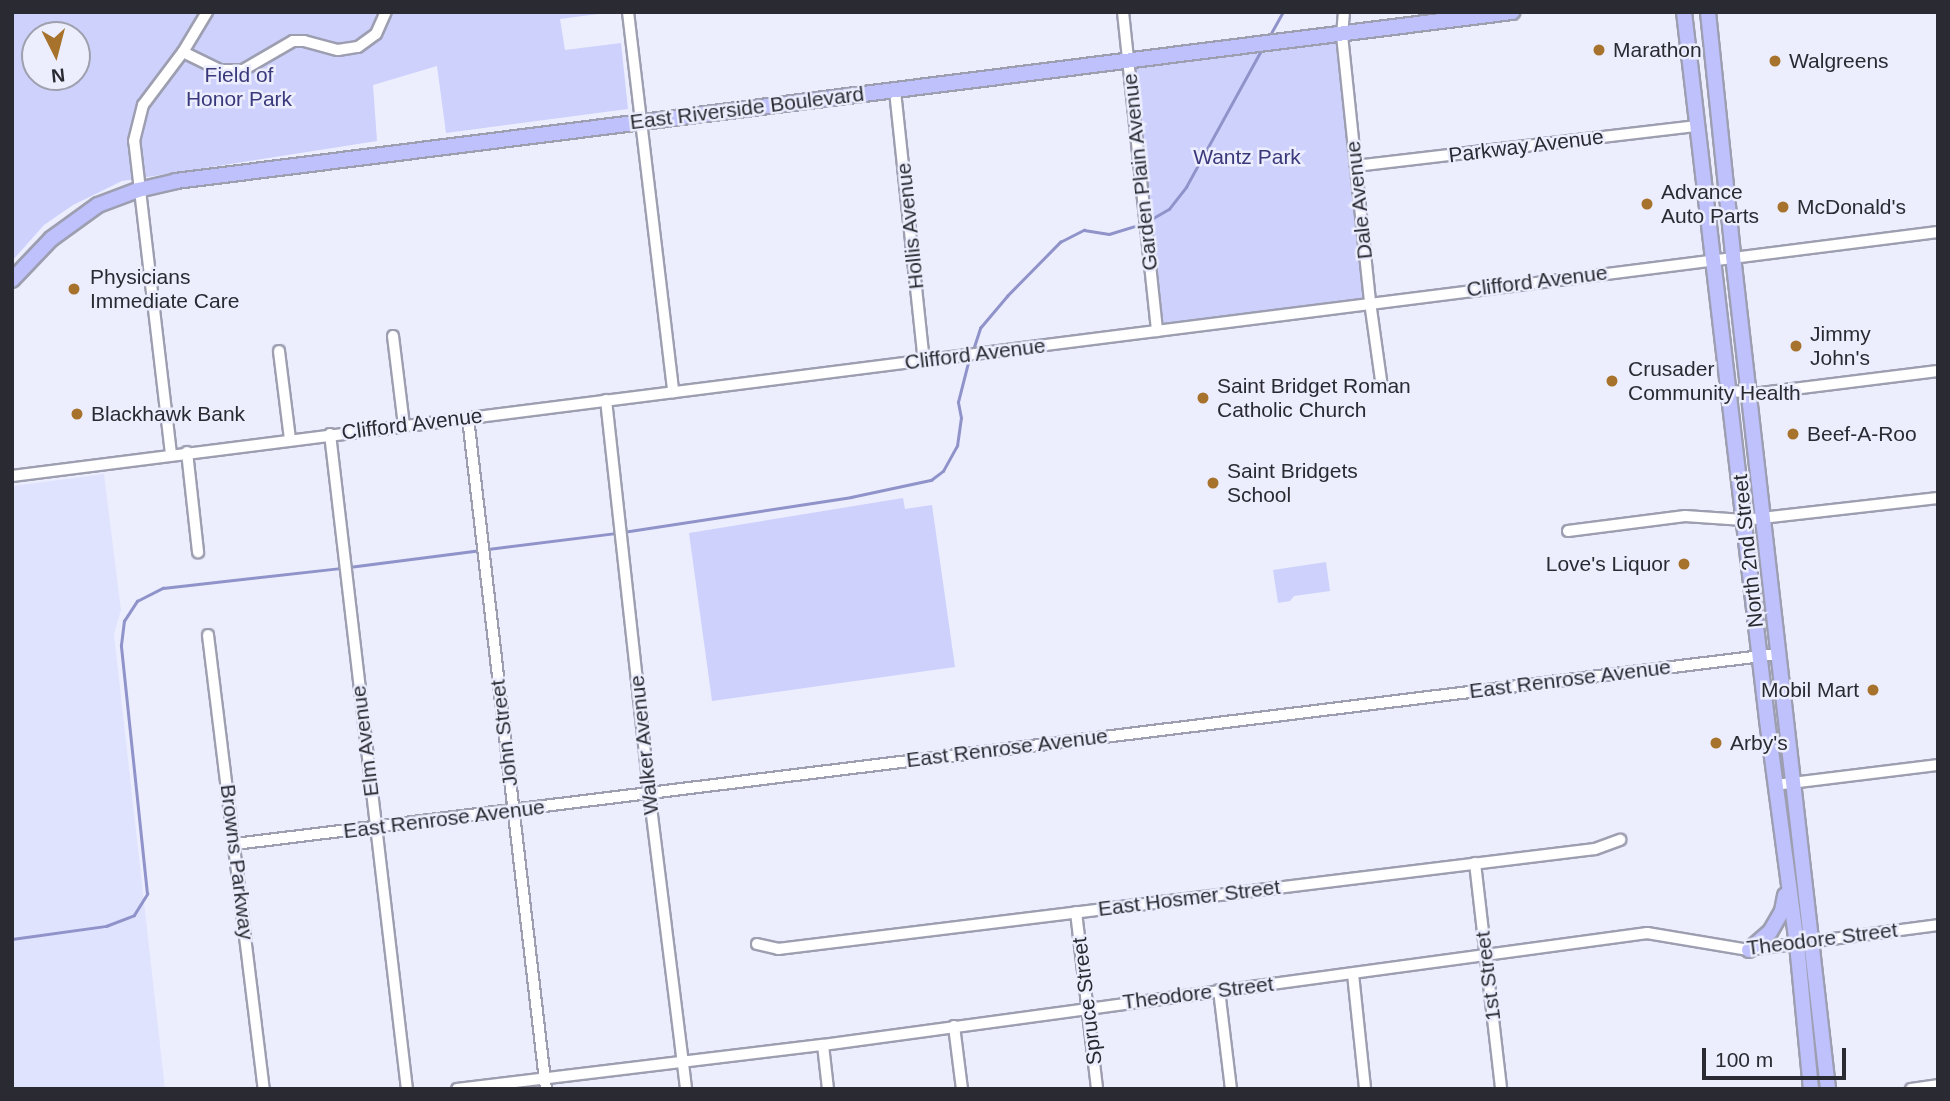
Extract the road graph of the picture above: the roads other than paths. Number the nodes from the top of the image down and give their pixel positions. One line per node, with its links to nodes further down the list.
1 (207, 12): 10 (street)
2 (386, 12): 10 (street)
3 (628, 12): 13 (street)
4 (1123, 12): 11 (street, Garden Plain Avenue)
5 (1344, 12): 9 (street, Dale Avenue)
6 (1512, 12): 9 (main road, East Riverside Boulevard)
7 (1684, 12): 14 (main road, North 2nd Street)
8 (1708, 12): 15 (main road, North 2nd Street)
9 (1342, 35): 11 (main road, East Riverside Boulevard); 16 (street, Dale Avenue)
10 (183, 52): 18 (street)
11 (1129, 60): 12 (main road, East Riverside Boulevard); 24 (street, Garden Plain Avenue)
12 (895, 91): 13 (main road, East Riverside Boulevard); 27 (street, Hollis Avenue)
13 (640, 121): 18 (main road, East Riverside Boulevard); 31 (street)
14 (1697, 125): 16 (street, Parkway Avenue); 17 (main road, North 2nd Street)
15 (1724, 165): 17 (main road); 20 (main road, North 2nd Street)
16 (1356, 166): 23 (street, Dale Avenue)
17 (1701, 167): 21 (main road, North 2nd Street)
18 (138, 190): 22 (main road, East Riverside Boulevard); 39 (street)
19 (1938, 232): 20 (street, Clifford Avenue)
20 (1733, 256): 21 (street, Clifford Avenue); 32 (main road, North 2nd Street)
21 (1711, 259): 23 (street, Clifford Avenue); 30 (main road, North 2nd Street)
22 (12, 280)
23 (1370, 302): 24 (street, Clifford Avenue); 29 (street, Dale Avenue)
24 (1157, 331): 27 (street, Clifford Avenue)
25 (394, 336): 35 (street)
26 (279, 351): 37 (street)
27 (924, 361): 31 (street, Clifford Avenue)
28 (1938, 371): 32 (street)
29 (1382, 387)
30 (1729, 391): 32 (street); 43 (main road, North 2nd Street)
31 (673, 392): 33 (street, Clifford Avenue)
32 (1749, 392): 42 (main road, North 2nd Street)
33 (606, 400): 34 (street, Clifford Avenue); 52 (street, Walker Avenue)
34 (468, 418): 35 (street, Clifford Avenue); 53 (street, John Street)
35 (404, 425): 36 (street, Clifford Avenue)
36 (330, 434): 37 (street, Clifford Avenue); 54 (street, Elm Avenue)
37 (290, 439): 38 (street, Clifford Avenue)
38 (187, 452): 39 (street, Clifford Avenue); 45 (street)
39 (171, 454): 40 (street, Clifford Avenue)
40 (12, 476)
41 (1938, 498): 42 (street)
42 (1763, 517): 43 (street); 47 (main road, North 2nd Street)
43 (1744, 520): 44 (street); 48 (main road, North 2nd Street)
44 (1568, 531)
45 (198, 552)
46 (208, 635): 56 (street, Browns Parkway)
47 (1779, 654): 48 (street, East Renrose Avenue); 50 (main road, North 2nd Street)
48 (1759, 656): 51 (main road, North 2nd Street); 52 (street, East Renrose Avenue)
49 (1938, 765): 50 (street)
50 (1794, 783): 51 (street); 61 (main road, North 2nd Street)
51 (1775, 785): 58 (main road, North 2nd Street)
52 (649, 791): 53 (street, East Renrose Avenue); 71 (street, Walker Avenue)
53 (513, 810): 54 (street, East Renrose Avenue); 72 (street, John Street)
54 (376, 828): 56 (street, East Renrose Avenue); 75 (street, Elm Avenue)
55 (1620, 840): 57 (street, East Hosmer Street)
56 (235, 844): 74 (street, Browns Parkway)
57 (1475, 863): 59 (street, East Hosmer Street); 65 (street, 1st Street)
58 (1787, 883): 63 (main road, North 2nd Street); 64 (main road)
59 (1076, 912): 62 (street, East Hosmer Street); 68 (street, Spruce Street)
60 (1938, 925): 61 (street, Theodore Street)
61 (1812, 942): 63 (street, Theodore Street); 85 (main road, North 2nd Street)
62 (757, 944)
63 (1797, 944): 64 (street, Theodore Street); 84 (main road, North 2nd Street)
64 (1749, 950): 65 (street, Theodore Street)
65 (1485, 953): 66 (street, Theodore Street); 83 (street, 1st Street)
66 (1353, 974): 67 (street, Theodore Street); 82 (street)
67 (1219, 990): 68 (street, Theodore Street); 81 (street)
68 (1087, 1007): 69 (street, Theodore Street); 80 (street, Spruce Street)
69 (954, 1026): 70 (street, Theodore Street); 79 (street)
70 (823, 1045): 71 (street, Theodore Street); 78 (street)
71 (683, 1060): 72 (street, Theodore Street); 77 (street, Walker Avenue)
72 (546, 1083): 76 (street, Theodore Street)
73 (1938, 1085): 86 (street)
74 (264, 1089)
75 (407, 1089)
76 (457, 1089)
77 (686, 1089)
78 (828, 1089)
79 (962, 1089)
80 (1097, 1089)
81 (1231, 1089)
82 (1365, 1089)
83 (1501, 1089)
84 (1811, 1089)
85 (1828, 1089)
86 (1911, 1089)

